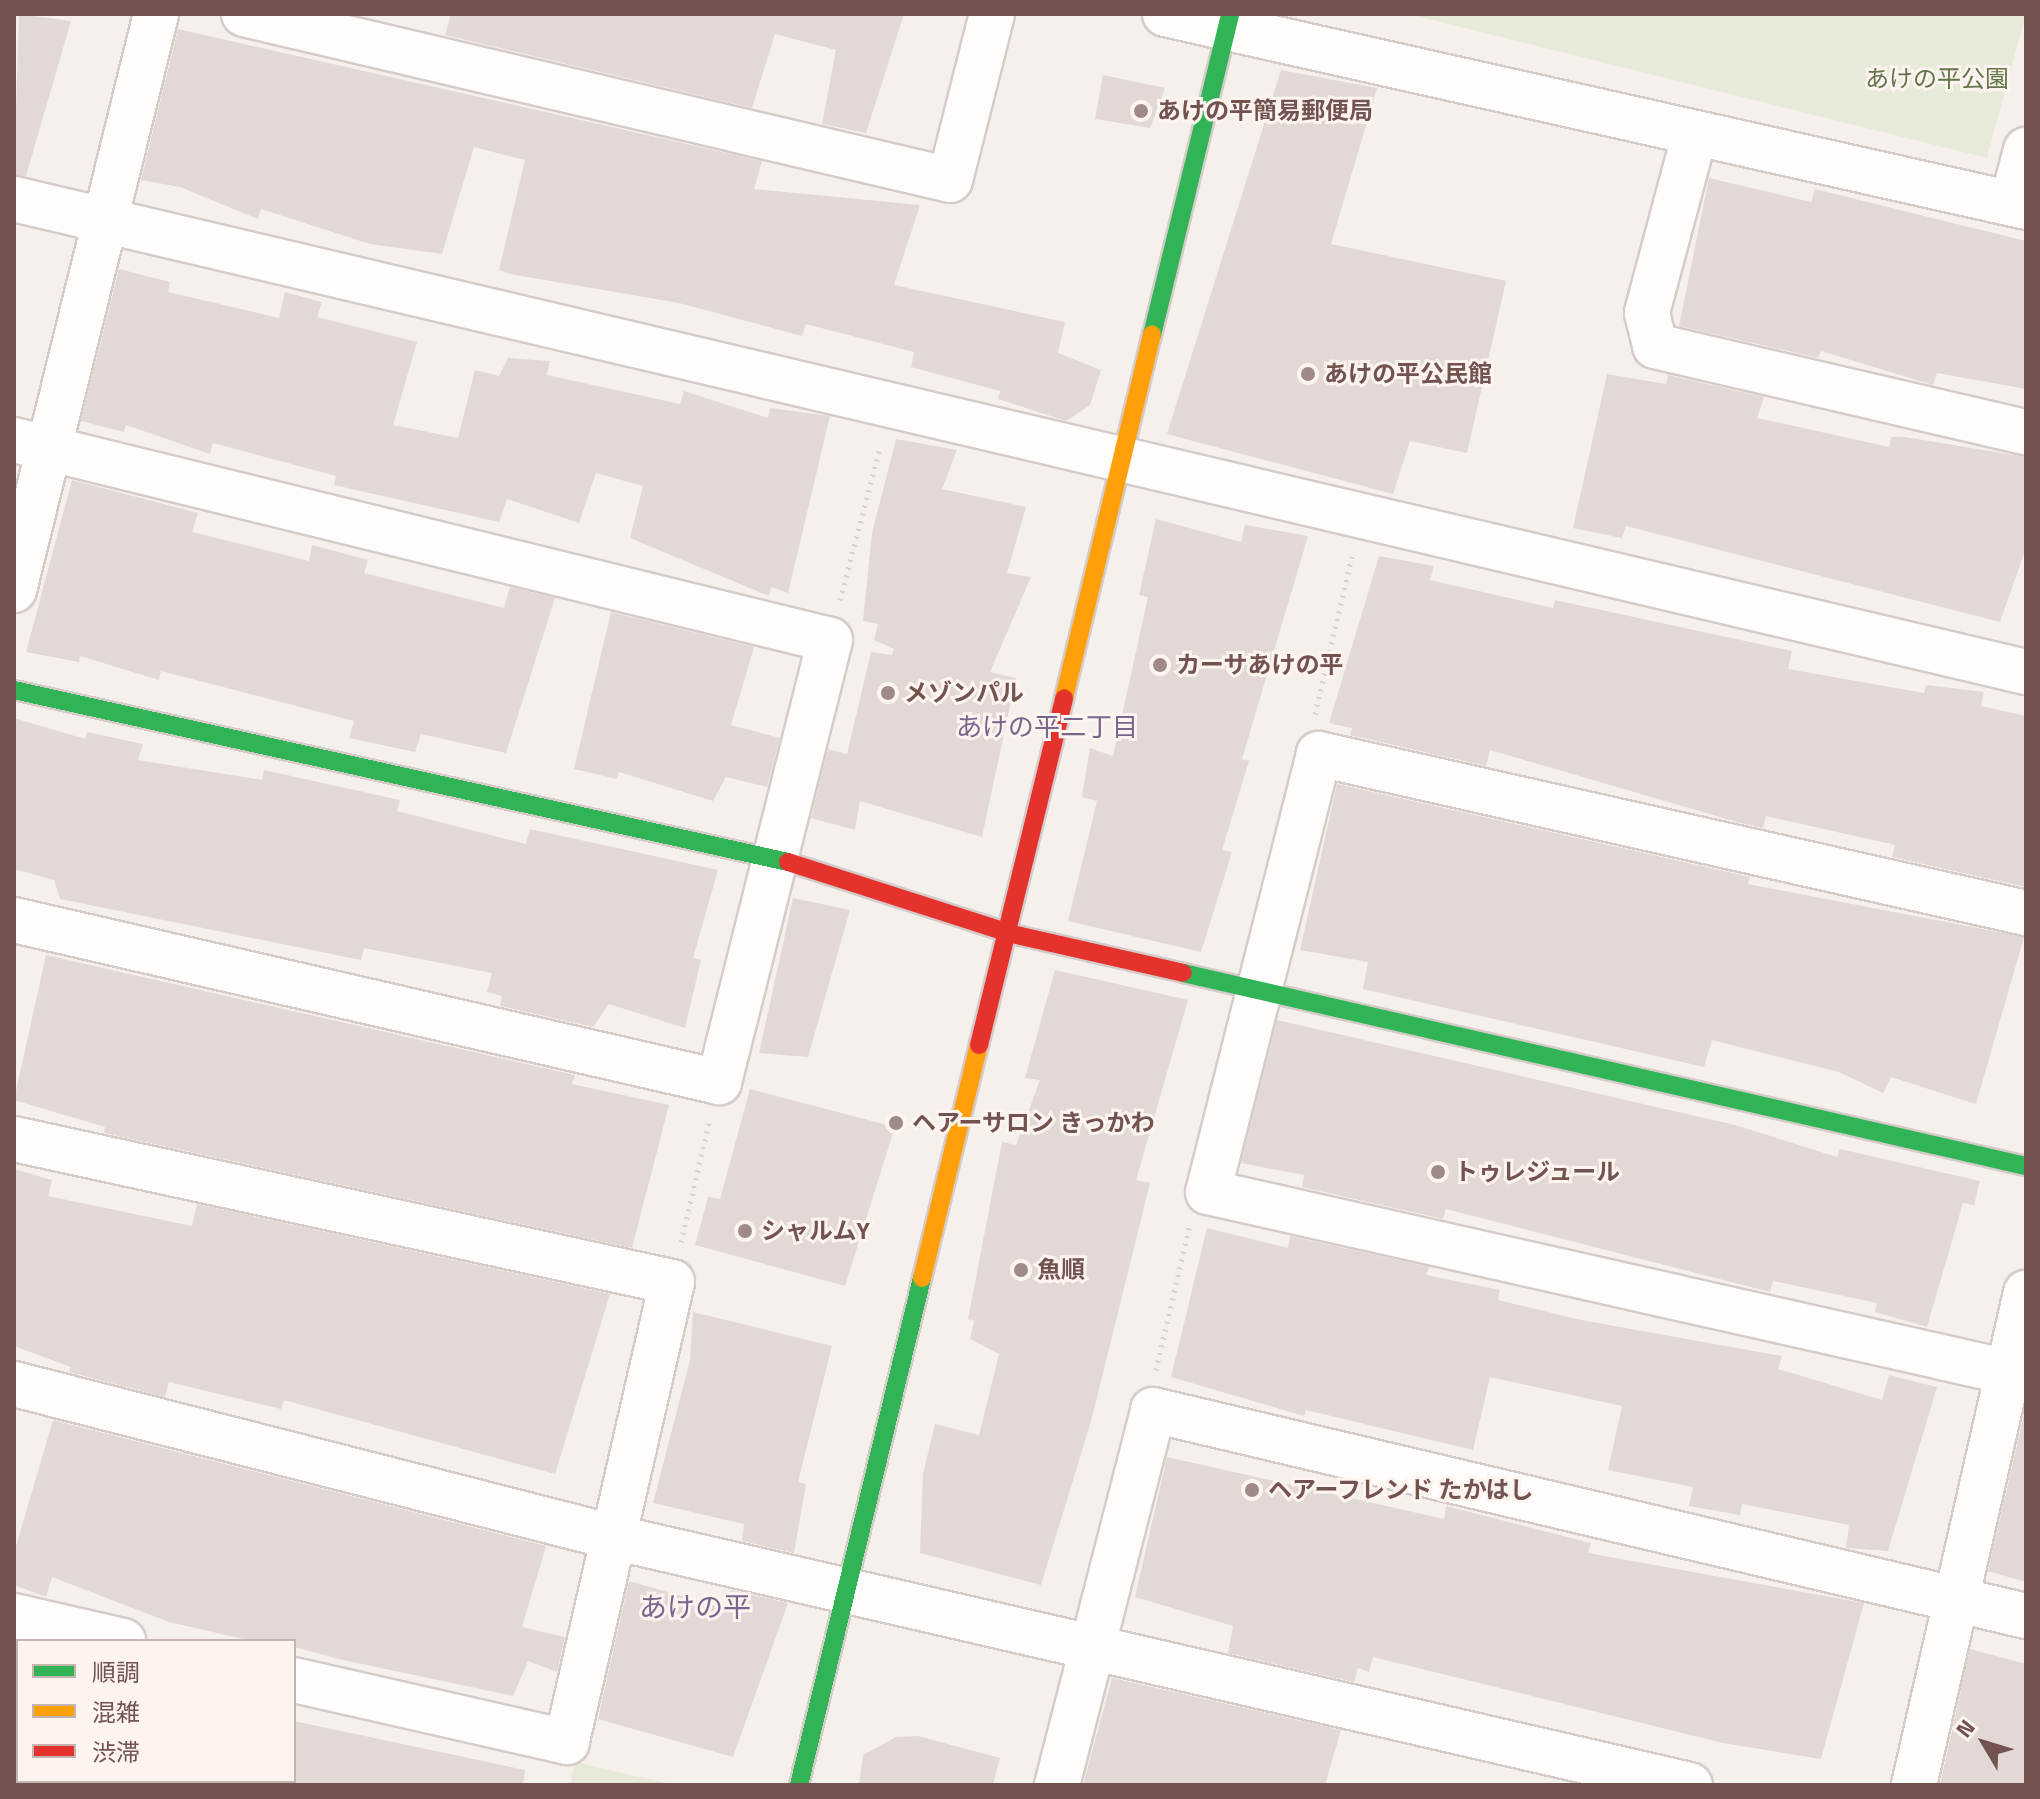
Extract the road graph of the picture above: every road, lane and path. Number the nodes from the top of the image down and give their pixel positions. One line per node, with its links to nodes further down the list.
1 (156, 14): 10 (street)
2 (244, 14): 3 (street)
3 (992, 14)
4 (1165, 14): 5 (street)
5 (1229, 20): 6 (street); 14 (street)
6 (1694, 137): 9 (street); 12 (street)
7 (2026, 150): 9 (street)
8 (14, 199): 10 (street)
9 (2019, 205)
10 (109, 221): 11 (street); 13 (street)
11 (892, 402): 14 (street); 17 (path)
12 (2026, 432)
13 (31, 444): 16 (street); 17 (street)
14 (1122, 455): 15 (street); 24 (street)
15 (1362, 513): 18 (street); 20 (path)
16 (14, 590)
17 (830, 640): 21 (street)
18 (2026, 672)
19 (14, 690): 21 (street)
20 (1319, 754): 22 (street); 25 (street)
21 (770, 856): 24 (street); 26 (street)
22 (2026, 913)
23 (14, 920): 26 (street)
24 (1012, 934): 25 (street); 36 (street)
25 (1262, 989): 28 (street); 29 (street)
26 (719, 1082): 30 (path)
27 (14, 1139): 30 (street)
28 (2026, 1166)
29 (1208, 1192): 32 (street); 34 (path)
30 (672, 1282): 35 (street)
31 (2026, 1293): 32 (street)
32 (2017, 1373): 37 (street)
33 (14, 1384): 35 (street)
34 (1153, 1410): 37 (street); 41 (street)
35 (613, 1537): 36 (street); 42 (street)
36 (850, 1593): 41 (street); 43 (street)
37 (1954, 1600): 39 (street); 46 (street)
38 (14, 1616): 40 (street)
39 (2026, 1616)
40 (114, 1639)
41 (1093, 1648): 44 (street); 45 (street)
42 (296, 1680)
43 (799, 1785)
44 (1057, 1785)
45 (1690, 1785)
46 (1914, 1785)

